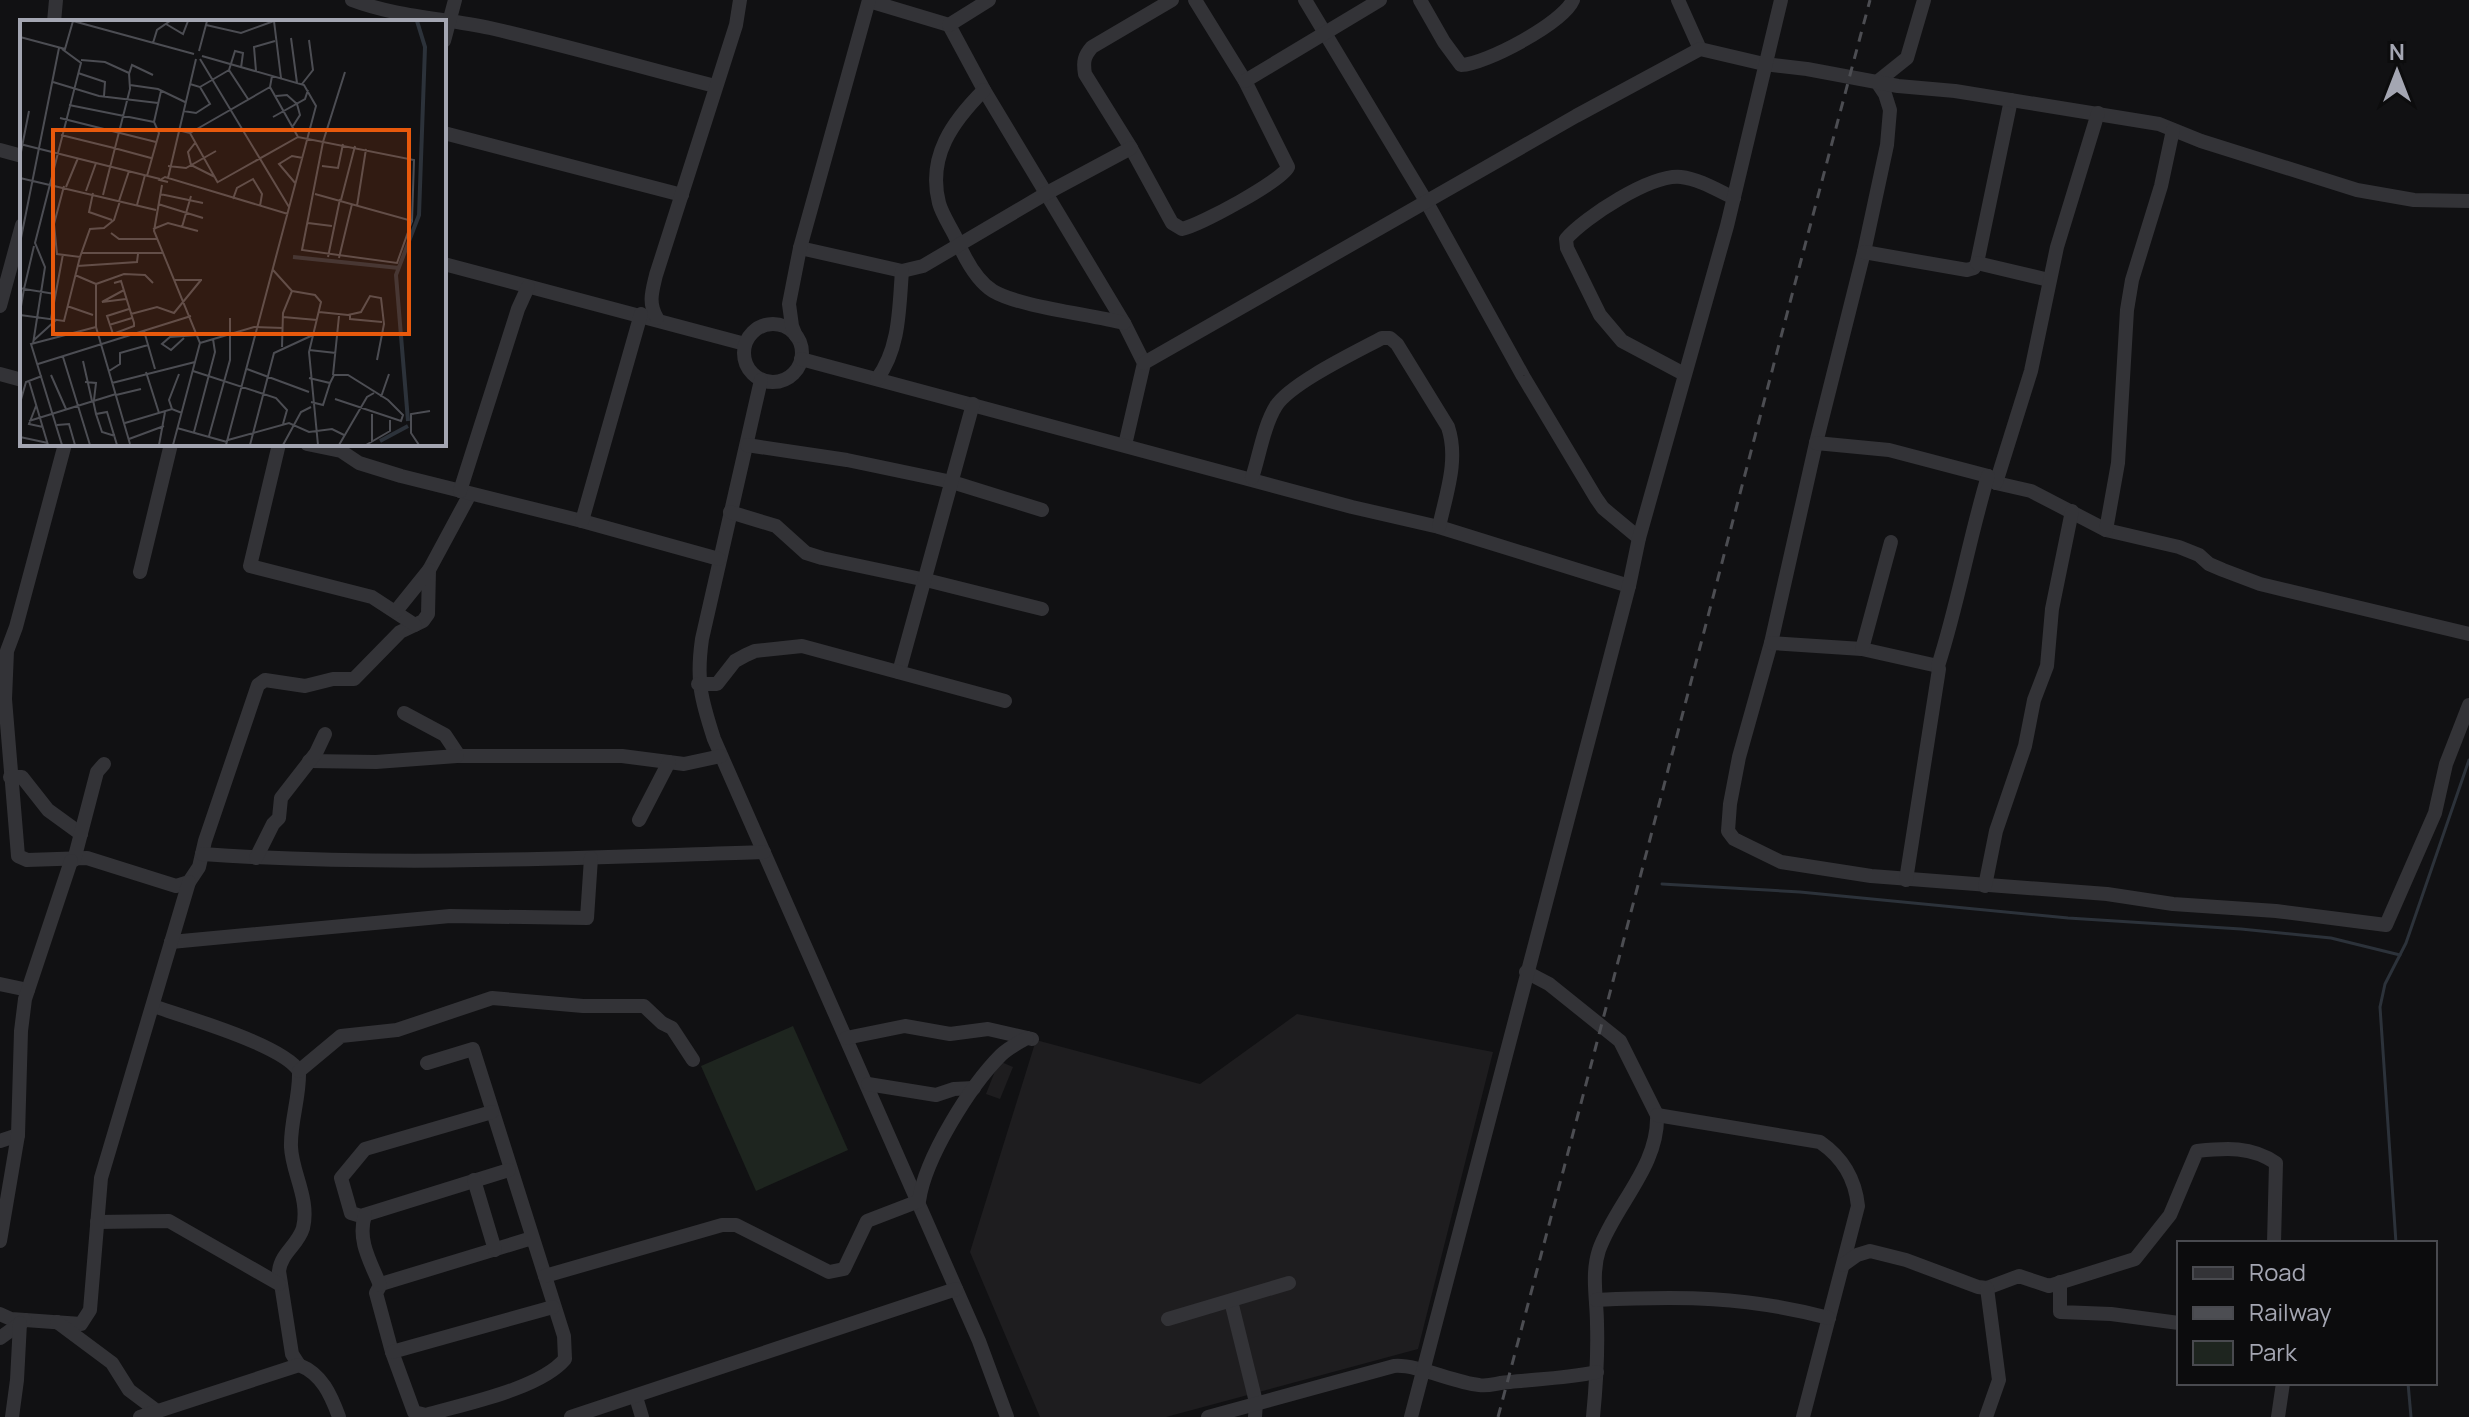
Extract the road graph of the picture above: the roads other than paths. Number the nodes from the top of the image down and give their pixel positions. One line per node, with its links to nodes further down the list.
1 (56, 0): 16 (street)
2 (352, 0): 17 (street)
3 (455, 0): 19 (street)
4 (740, 0): 27 (street)
5 (869, 0): 20 (street); 43 (street)
6 (989, 0): 20 (street)
7 (1172, 0): 33 (street)
8 (1195, 0): 25 (street)
9 (1305, 0): 22 (street)
10 (1380, 0): 22 (street)
11 (1420, 0): 12 (street)
12 (1573, 0)
13 (1678, 0): 23 (street)
14 (1781, 0): 24 (street)
15 (1924, 0): 26 (street)
16 (54, 20)
17 (441, 20)
18 (446, 21): 19 (street)
19 (449, 21): 21 (street); 27 (street)
20 (949, 25): 28 (street)
21 (446, 33)
22 (1323, 33): 25 (street); 39 (street)
23 (1700, 49): 24 (street); 39 (street)
24 (1764, 64): 26 (street); 38 (street)
25 (1245, 81): 33 (street)
26 (1877, 82): 29 (street); 44 (street)
27 (715, 86): 37 (street)
28 (984, 90): 36 (street); 42 (street)
29 (2011, 100): 30 (street); 45 (street)
30 (2098, 113): 31 (street); 48 (street)
31 (2173, 130): 40 (street); 84 (street)
32 (446, 134): 37 (street)
33 (1131, 148): 36 (street)
34 (0, 150): 35 (street)
35 (20, 155)
36 (1047, 193): 42 (street); 55 (street)
37 (682, 195): 50 (street)
38 (1734, 198): 62 (street); 62 (street)
39 (1426, 201): 60 (street); 85 (street)
40 (2469, 201)
41 (20, 232): 52 (street)
42 (959, 246): 47 (street); 55 (street)
43 (800, 248): 47 (street); 51 (street)
44 (1864, 252): 45 (street); 67 (street)
45 (1977, 263): 48 (street)
46 (446, 265): 49 (street)
47 (902, 271): 64 (street)
48 (2049, 280): 76 (street)
49 (528, 287): 53 (street); 78 (street)
50 (650, 299): 53 (street); 54 (street)
51 (789, 304): 56 (street); 57 (street)
52 (0, 306)
53 (639, 314): 54 (street); 82 (street)
54 (657, 318): 58 (street)
55 (1124, 323): 60 (street)
56 (763, 326): 57 (street); 58 (street)
57 (796, 336): 59 (street)
58 (745, 344): 65 (street)
59 (801, 359): 64 (street); 65 (street)
60 (1144, 363): 69 (street)
61 (0, 374): 63 (street)
62 (1684, 374): 85 (street)
63 (20, 379)
64 (877, 379): 66 (street)
65 (761, 380): 68 (street)
66 (973, 404): 69 (street); 77 (street)
67 (1816, 443): 76 (street); 96 (street)
68 (747, 445): 77 (street); 81 (street)
69 (1125, 445): 75 (street)
70 (64, 446): 110 (street)
71 (171, 446): 89 (street)
72 (279, 446): 93 (street)
73 (323, 446): 74 (street)
74 (348, 449): 78 (street)
75 (1252, 478): 83 (street); 83 (street)
76 (1992, 480): 80 (street); 98 (street)
77 (952, 482): 79 (street); 90 (street)
78 (465, 492): 82 (street); 88 (street)
79 (1042, 510)
80 (2072, 511): 84 (street); 120 (street)
81 (730, 512): 87 (street); 90 (street)
82 (582, 521): 87 (street)
83 (1439, 527): 91 (street)
84 (2106, 530): 95 (street)
85 (1639, 538): 91 (street)
86 (1891, 542): 97 (street)
87 (719, 559): 100 (street)
88 (429, 570): 93 (street); 94 (street)
89 (140, 572)
90 (926, 580): 92 (street); 99 (street)
91 (1629, 586): 122 (street)
92 (1042, 609)
93 (396, 611): 94 (street)
94 (415, 625): 114 (street)
95 (2469, 634)
96 (1771, 643): 97 (street); 118 (street)
97 (1862, 649): 98 (street)
98 (1938, 666): 118 (street)
99 (899, 672): 100 (street); 101 (street)
100 (698, 684): 106 (street)
101 (1005, 701)
102 (2469, 705): 120 (street)
103 (404, 713): 105 (street)
104 (325, 734): 107 (street)
105 (457, 756): 107 (street); 108 (street)
106 (721, 756): 108 (street); 113 (street)
107 (309, 761): 115 (street)
108 (669, 762): 111 (street)
109 (104, 764): 112 (street)
110 (10, 777): 112 (street); 117 (street)
111 (639, 820)
112 (81, 834): 117 (street)
113 (764, 852): 116 (street); 126 (street)
114 (202, 854): 115 (street); 119 (street)
115 (256, 858): 116 (street)
116 (591, 858): 121 (street)
117 (72, 861): 119 (street); 124 (street)
118 (1906, 880): 120 (street)
119 (189, 882): 121 (street)
120 (1985, 886)
121 (171, 942): 125 (street)
122 (1526, 972): 133 (street); 165 (street)
123 (0, 984): 124 (street)
124 (28, 990): 134 (street)
125 (153, 1006): 129 (street); 140 (street)
126 (846, 1038): 130 (street); 131 (street)
127 (693, 1060): 129 (street)
128 (427, 1063): 132 (street)
129 (299, 1071): 149 (street)
130 (868, 1084): 131 (street); 138 (street)
131 (974, 1088): 138 (street)
132 (492, 1112): 136 (street); 139 (street)
133 (1657, 1115): 145 (street); 153 (street)
134 (18, 1135): 135 (street); 142 (street)
135 (0, 1141)
136 (509, 1170): 137 (street); 141 (street)
137 (474, 1180): 139 (street); 144 (street)
138 (919, 1201): 146 (street); 152 (street)
139 (365, 1215): 150 (street)
140 (97, 1222): 149 (street); 160 (street)
141 (532, 1238): 144 (street); 146 (street)
142 (0, 1241)
143 (2274, 1241): 147 (street)
144 (495, 1250): 150 (street)
145 (1843, 1265): 151 (street); 157 (street)
146 (545, 1276): 155 (street)
147 (2060, 1282): 151 (street); 161 (street)
148 (1289, 1283): 154 (street)
149 (279, 1284): 164 (street)
150 (380, 1285): 163 (street)
151 (1987, 1288): 181 (street)
152 (956, 1289): 168 (street); 176 (street)
153 (1596, 1300): 157 (street); 166 (street)
154 (1231, 1301): 158 (street); 169 (street)
155 (553, 1307): 163 (street); 163 (street)
156 (0, 1314): 159 (street)
157 (1829, 1318): 180 (street)
158 (1168, 1319)
159 (23, 1321): 160 (street); 162 (street); 171 (street)
160 (57, 1321): 170 (street)
161 (2177, 1323)
162 (0, 1338)
163 (392, 1352)
164 (299, 1365): 170 (street); 173 (street)
165 (1423, 1372): 166 (street); 169 (street); 178 (street)
166 (1597, 1372): 179 (street)
167 (2283, 1385): 182 (street)
168 (636, 1397): 174 (street); 175 (street)
169 (1256, 1410): 177 (street)
170 (157, 1411): 172 (street)
171 (12, 1417)
172 (140, 1417)
173 (339, 1417)
174 (571, 1417)
175 (642, 1417)
176 (1007, 1417)
177 (1208, 1417)
178 (1411, 1417)
179 (1593, 1417)
180 (1803, 1417)
181 (1986, 1417)
182 (2278, 1417)

